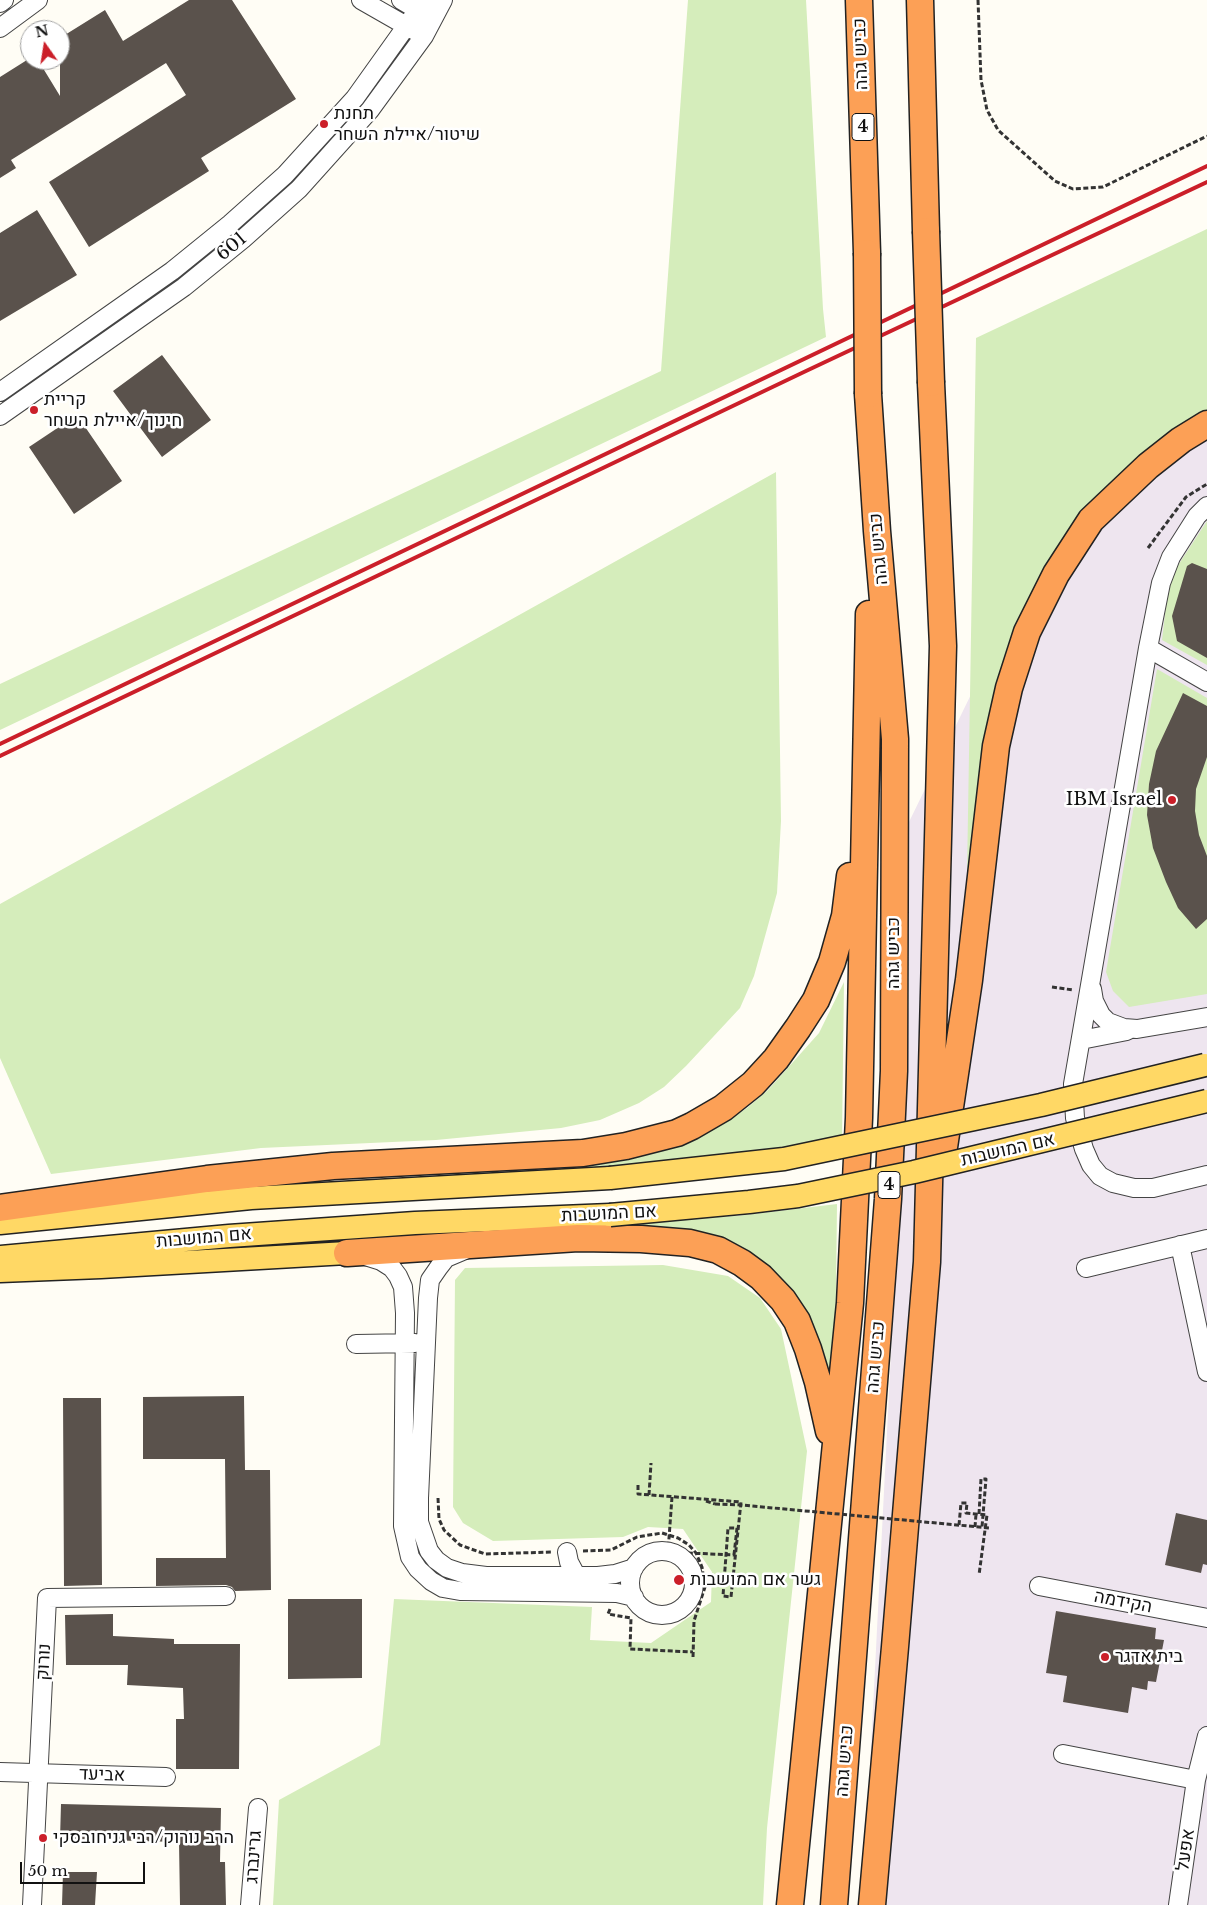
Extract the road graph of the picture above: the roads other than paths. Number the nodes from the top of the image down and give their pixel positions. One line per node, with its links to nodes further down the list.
1 (4, 0): 7 (street)
2 (38, 0): 11 (street)
3 (402, 0): 9 (street)
4 (443, 0): 12 (street, 601)
5 (859, 0): 17 (highway, כביש גהה / 4, bridge)
6 (920, 0): 36 (highway, bridge)
7 (0, 3)
8 (368, 3): 10 (street); 13 (street)
9 (421, 5): 10 (street, 601); 12 (street)
10 (406, 26): 12 (street); 13 (street, 601)
11 (0, 28)
12 (424, 36): 15 (street, 601)
13 (387, 53): 14 (street, 601)
14 (0, 392)
15 (0, 416)
16 (1207, 424): 36 (highway)
17 (872, 463): 21 (highway); 61 (highway, כביש גהה / 4)
18 (1207, 506): 19 (street)
19 (1148, 648): 20 (street); 22 (street)
20 (1207, 682)
21 (867, 737): 29 (highway); 43 (highway)
22 (1091, 986): 24 (street); 25 (street)
23 (1207, 1017): 24 (street)
24 (1137, 1029): 25 (street)
25 (1081, 1040): 28 (street)
26 (1206, 1065): 30 (main road, אם המושבות, bridge)
27 (1207, 1101): 35 (main road, אם המושבות, bridge)
28 (1207, 1175)
29 (0, 1208)
30 (0, 1223)
31 (1207, 1239): 33 (street)
32 (484, 1244): 34 (highway); 39 (street); 43 (highway)
33 (1180, 1245): 37 (street); 42 (street)
34 (347, 1253): 38 (main road); 41 (street)
35 (0, 1257)
36 (927, 1262): 62 (highway)
37 (1086, 1268)
38 (0, 1271)
39 (426, 1339): 41 (street); 46 (street)
40 (356, 1344): 41 (street)
41 (405, 1344): 48 (street)
42 (1207, 1372)
43 (833, 1461): 60 (highway)
44 (567, 1552): 46 (street)
45 (634, 1568): 46 (street); 48 (street); 48 (street)
46 (577, 1577)
47 (1039, 1586): 50 (street, הקידמה)
48 (625, 1595)
49 (226, 1596): 54 (street, נורוק)
50 (1207, 1618)
51 (1207, 1736): 56 (street, אפעל)
52 (1063, 1754): 56 (street)
53 (0, 1772): 54 (street, אביעד)
54 (38, 1774): 55 (street, אביעד); 58 (street, נורוק)
55 (166, 1777)
56 (1196, 1780): 63 (street, אפעל)
57 (258, 1808): 59 (street, גרינברג)
58 (32, 1905)
59 (250, 1905)
60 (790, 1905)
61 (834, 1905)
62 (872, 1905)
63 (1178, 1905)

